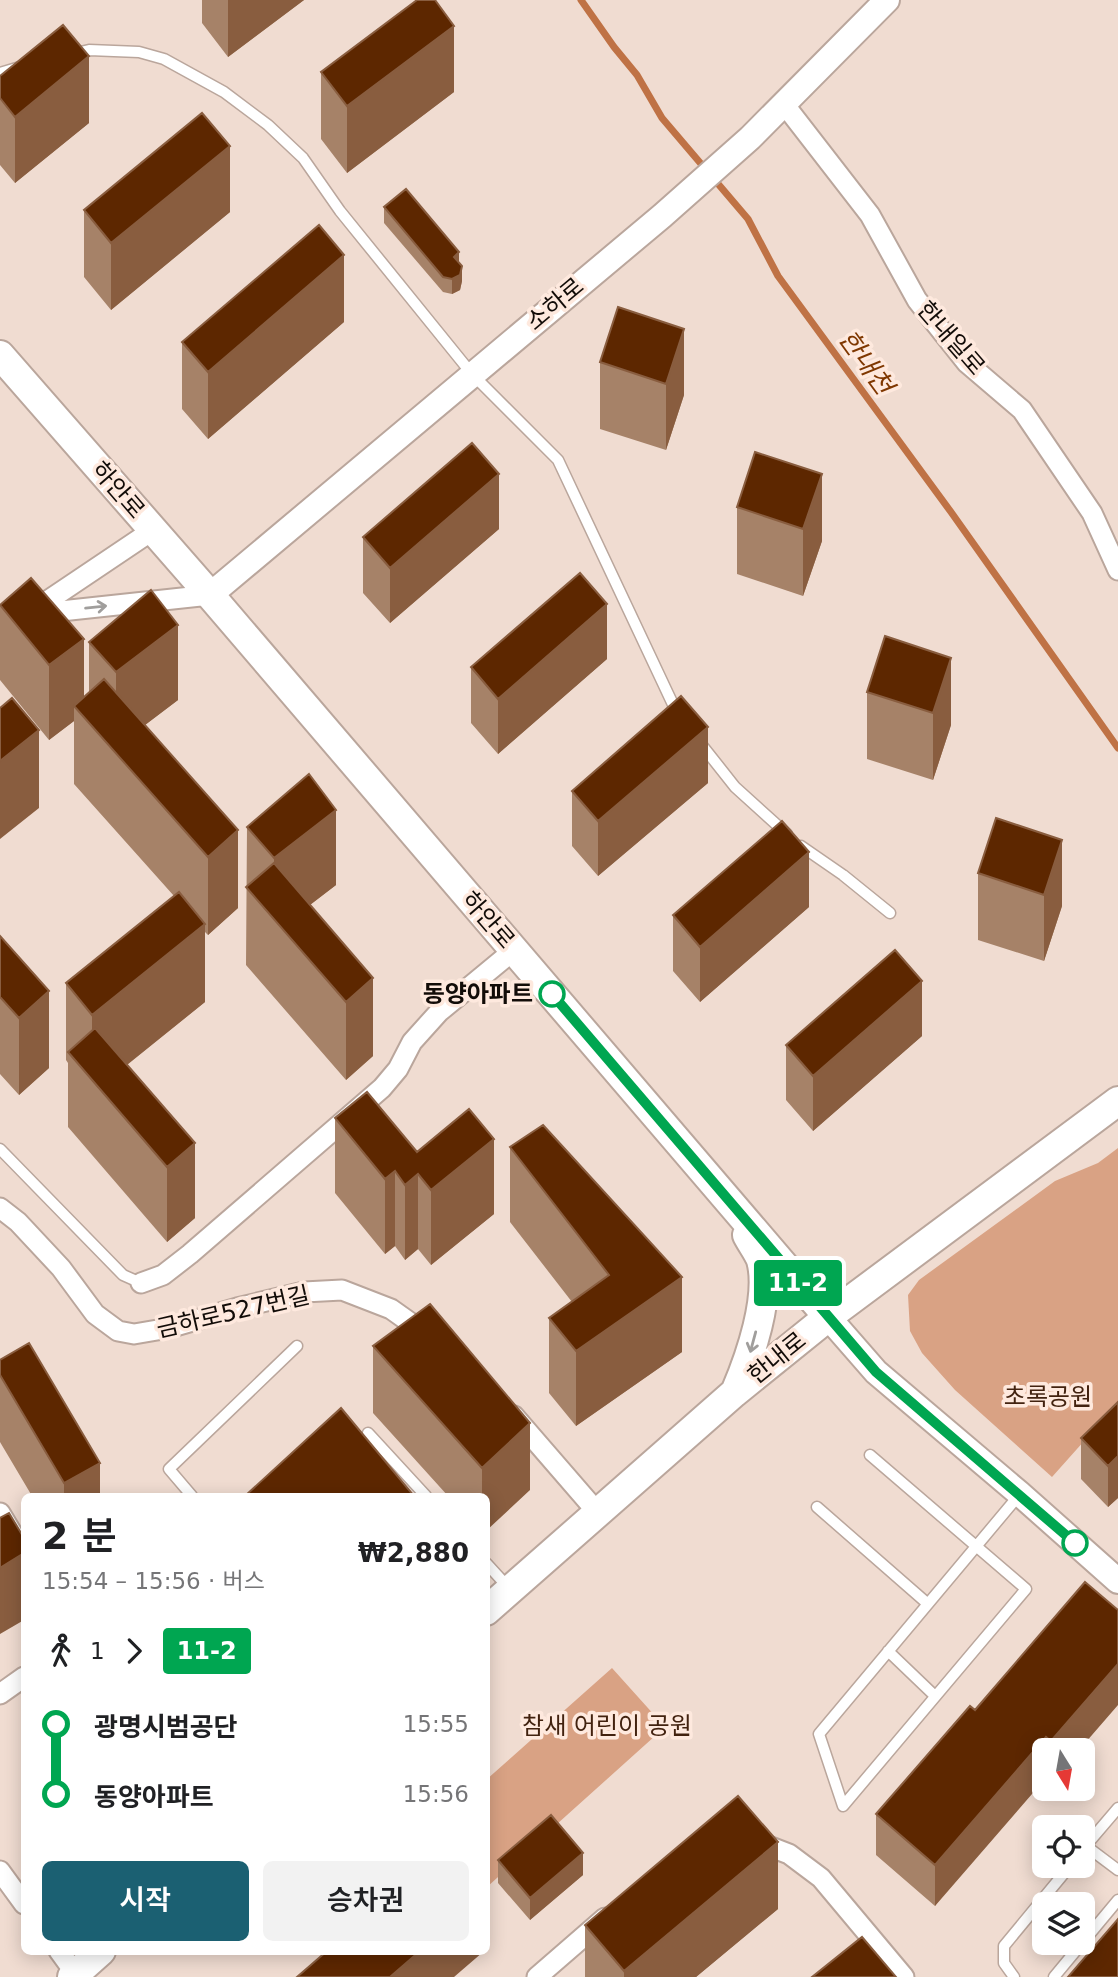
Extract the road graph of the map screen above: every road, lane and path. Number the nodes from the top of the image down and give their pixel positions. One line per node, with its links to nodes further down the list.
1 (887, 0): 5 (street, 소하로)
2 (63, 56): 7 (lane)
3 (36, 62): 4 (lane)
4 (0, 73)
5 (784, 104): 7 (street, 소하로); 9 (street, 한내일로)
6 (0, 355): 8 (main road, 하안로)
7 (472, 374): 10 (street, 소하로); 13 (lane)
8 (153, 530): 10 (main road, 하안로); 11 (street)
9 (1118, 570)
10 (210, 595): 11 (street, one-way to 10); 16 (main road, 하안로)
11 (28, 614): 12 (street)
12 (0, 639)
13 (687, 727)
14 (695, 737): 15 (lane)
15 (890, 914)
16 (514, 950): 20 (main road, 하안로); 21 (street)
17 (1118, 1101): 22 (main road, 한내로)
18 (0, 1149): 21 (lane)
19 (0, 1208): 24 (street, 금하로527번길)
20 (733, 1208): 22 (main road, 하안로); 25 (main road, one-way to 25)
21 (141, 1283)
22 (828, 1317): 25 (main road, 한내로); 31 (street, 하안로)
23 (298, 1346): 29 (lane)
24 (446, 1348)
25 (734, 1393): 34 (main road, 한내로)
26 (503, 1404): 34 (street)
27 (368, 1433): 30 (lane)
28 (870, 1455): 35 (lane)
29 (189, 1493)
30 (423, 1493)
31 (1020, 1494): 35 (lane); 38 (street, 하안로)
32 (817, 1507): 40 (lane)
33 (0, 1513): 36 (street)
34 (598, 1513): 39 (main road, 한내로)
35 (977, 1547): 40 (lane); 45 (lane)
36 (21, 1548)
37 (490, 1568): 39 (lane)
38 (1118, 1581)
39 (510, 1590): 41 (main road, 한내로)
40 (928, 1604): 42 (lane)
41 (490, 1608)
42 (888, 1651): 45 (lane); 45 (lane)
43 (21, 1679): 44 (street)
44 (0, 1694)
45 (935, 1696)
46 (1118, 1808): 48 (lane)
47 (741, 1835): 62 (street)
48 (1095, 1836)
49 (1095, 1855): 50 (lane)
50 (1118, 1870)
51 (0, 1871): 54 (street)
52 (1060, 1878): 63 (lane)
53 (1118, 1900): 56 (lane)
54 (21, 1901)
55 (618, 1907): 61 (street)
56 (1095, 1928)
57 (62, 1955): 60 (street)
58 (97, 1955): 60 (main road)
59 (1072, 1955): 64 (lane)
60 (75, 1976)
61 (537, 1977)
62 (904, 1977)
63 (1014, 1977)
64 (1054, 1977)

